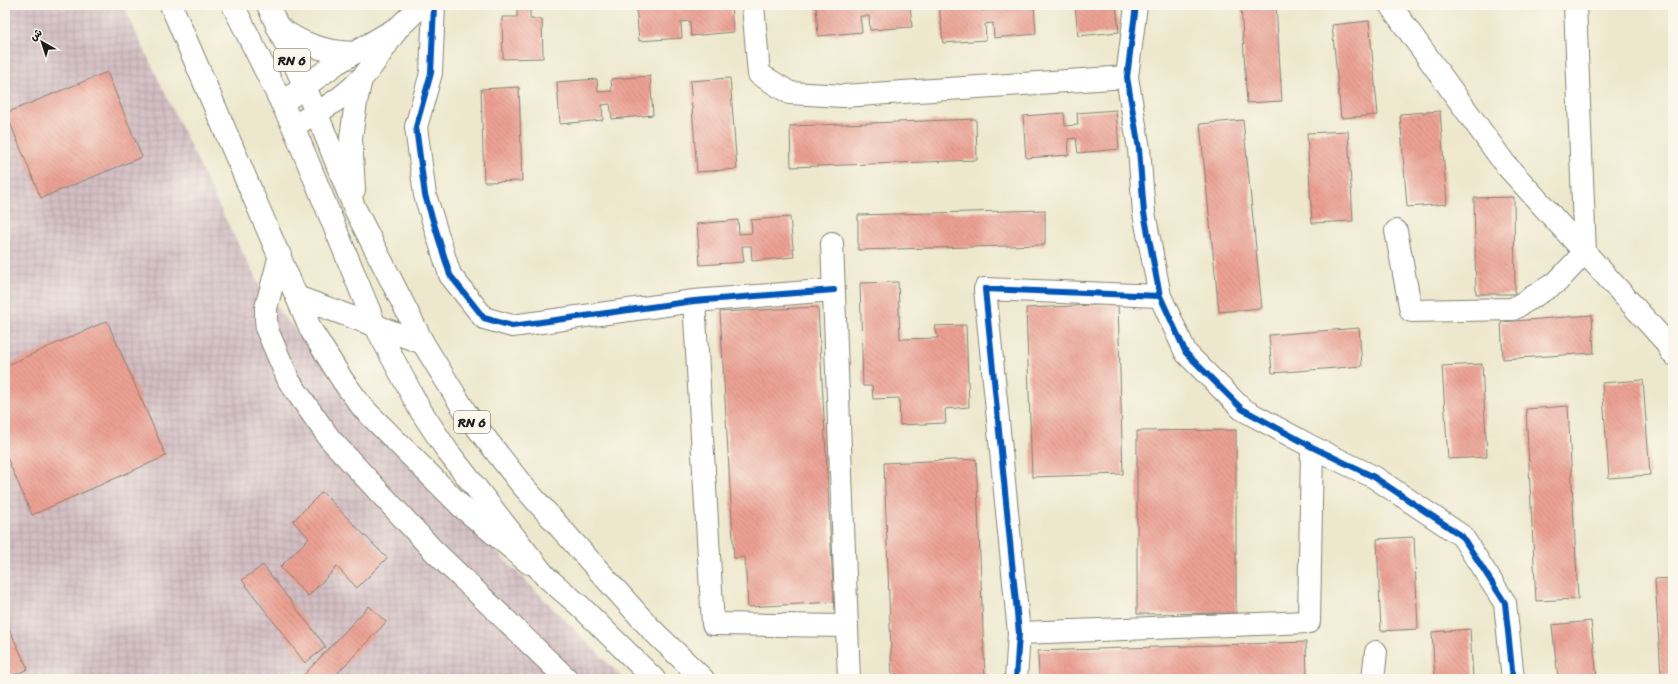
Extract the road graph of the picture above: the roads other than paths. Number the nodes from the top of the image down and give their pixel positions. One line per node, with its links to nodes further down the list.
1 (171, 5): 23 (street)
2 (233, 5): 16 (street, RN 6)
3 (268, 5): 10 (street, RN 6)
4 (422, 5): 11 (street)
5 (434, 5): 27 (street)
6 (753, 5): 13 (street)
7 (1136, 5): 13 (street)
8 (1390, 5): 22 (street)
9 (1574, 5): 22 (street)
10 (277, 26): 12 (street); 15 (street, RN 6)
11 (399, 26): 12 (street); 14 (street)
12 (354, 53): 15 (street)
13 (1126, 77): 25 (street)
14 (361, 79): 17 (street); 19 (street)
15 (304, 87): 16 (street); 17 (street, RN 6)
16 (282, 103): 18 (street, RN 6)
17 (317, 114): 18 (street); 19 (street, RN 6)
18 (293, 126): 28 (street, RN 6)
19 (356, 210): 29 (street, RN 6)
20 (1396, 231): 22 (street)
21 (832, 244): 24 (street)
22 (1585, 252): 30 (street)
23 (280, 254): 26 (street); 36 (street)
24 (834, 290): 27 (street); 33 (street)
25 (1160, 296): 31 (street); 34 (street)
26 (297, 297): 28 (street); 32 (street)
27 (694, 301): 33 (street)
28 (375, 324): 29 (street); 32 (street, RN 6)
29 (423, 343): 38 (street, RN 6)
30 (1673, 354)
31 (1312, 447): 34 (street); 42 (street)
32 (545, 576): 37 (street, RN 6)
33 (846, 626): 39 (street)
34 (1019, 633): 40 (street)
35 (1376, 652): 41 (street)
36 (567, 679)
37 (654, 679)
38 (703, 679)
39 (848, 679)
40 (1016, 679)
41 (1373, 679)
42 (1513, 679)

